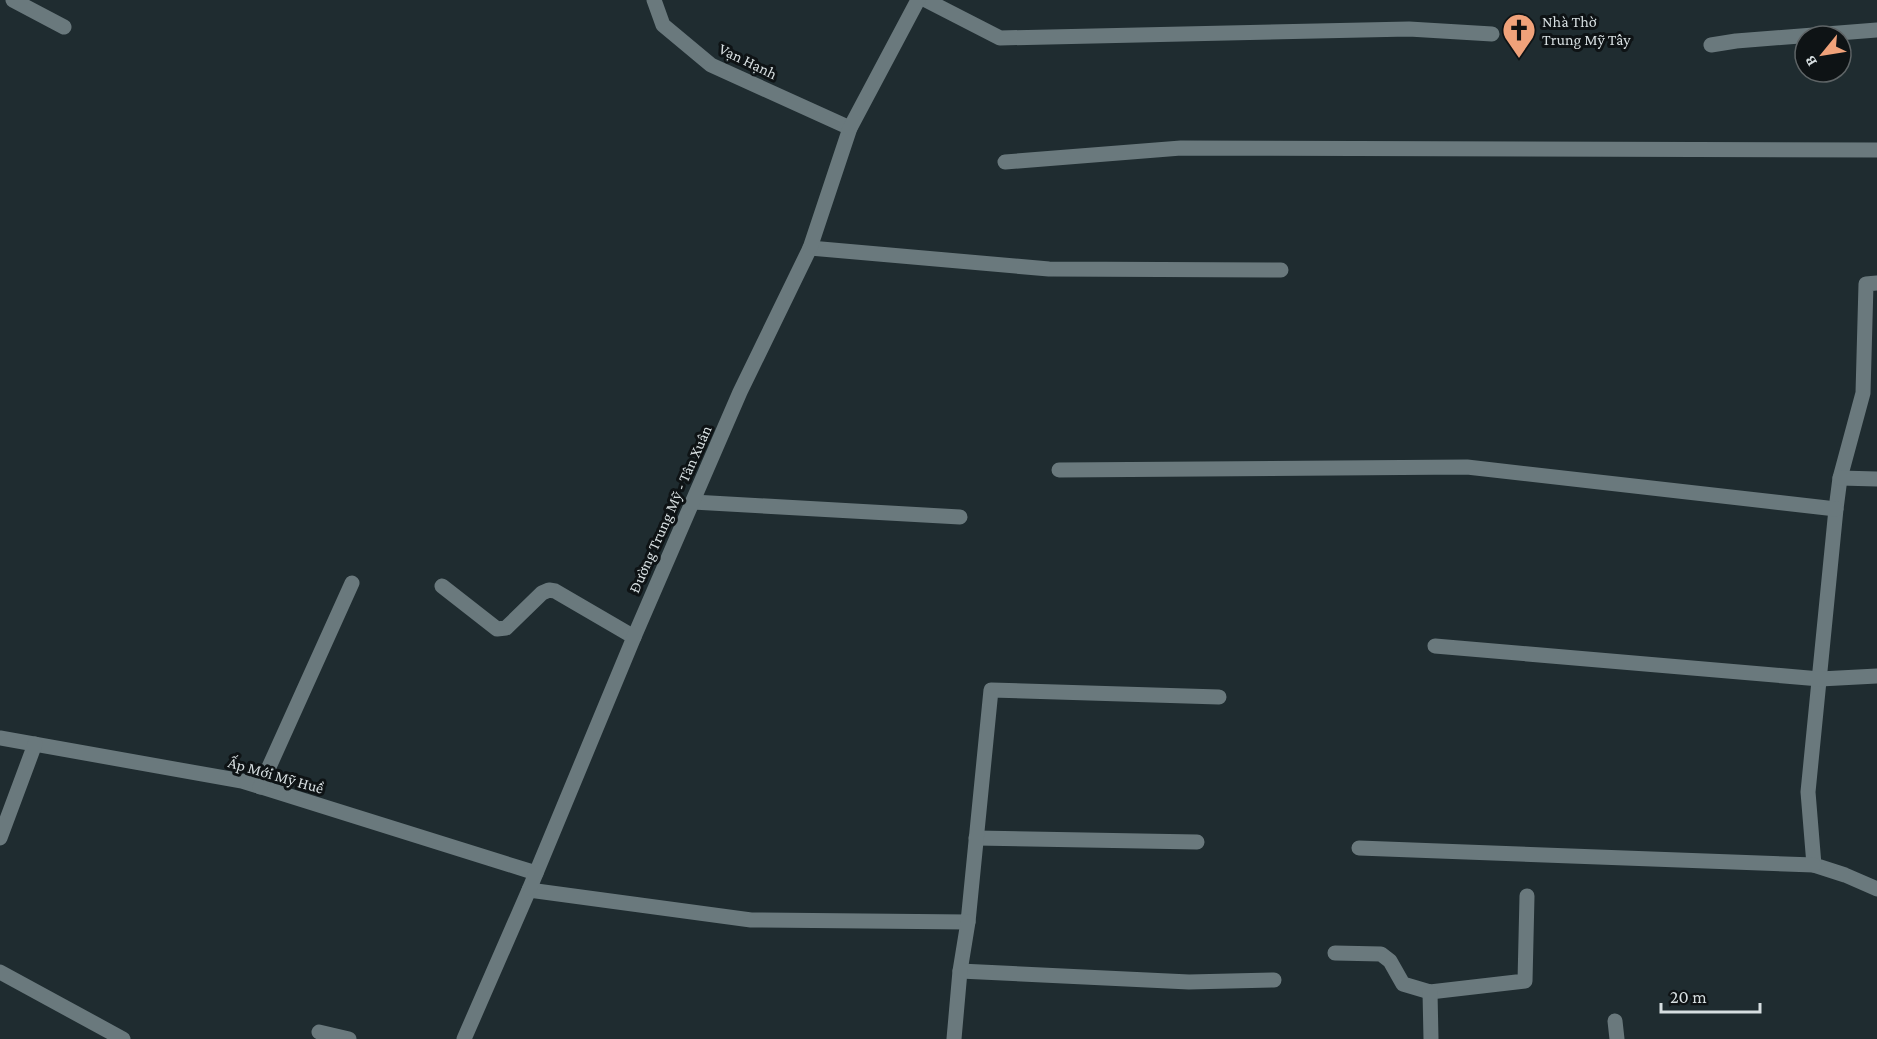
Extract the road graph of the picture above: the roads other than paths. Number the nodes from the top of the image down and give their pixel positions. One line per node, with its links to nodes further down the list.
1 (14, 0): 5 (street)
2 (654, 0): 9 (street, Vạn Hạnh)
3 (918, 0): 9 (street, Đường Trung Mỹ - Tân Xuân)
4 (926, 0): 7 (street)
5 (63, 27)
6 (1877, 30): 8 (street)
7 (1492, 34)
8 (1711, 45)
9 (850, 128): 12 (street, Đường Trung Mỹ - Tân Xuân)
10 (1877, 150): 11 (street)
11 (1005, 162)
12 (810, 248): 13 (street); 18 (street, Đường Trung Mỹ - Tân Xuân)
13 (1281, 270)
14 (1877, 283): 16 (street)
15 (1059, 470): 19 (street)
16 (1840, 478): 17 (street); 19 (street)
17 (1877, 479)
18 (693, 502): 20 (street); 23 (street, Đường Trung Mỹ - Tân Xuân)
19 (1836, 510): 26 (street)
20 (960, 517)
21 (352, 583): 30 (street)
22 (442, 586): 23 (street)
23 (634, 637): 36 (street, Đường Trung Mỹ - Tân Xuân)
24 (1435, 646): 26 (street)
25 (1877, 676): 26 (street)
26 (1820, 679): 35 (street)
27 (1219, 697): 32 (street)
28 (0, 738): 29 (street, Ấp Mới Mỹ Huề)
29 (35, 744): 30 (street, Ấp Mới Mỹ Huề); 31 (street)
30 (260, 787): 36 (street, Ấp Mới Mỹ Huề)
31 (0, 838)
32 (976, 838): 33 (street); 40 (street)
33 (1197, 842)
34 (1359, 848): 35 (street)
35 (1814, 865): 37 (street)
36 (536, 873): 38 (street, Đường Trung Mỹ - Tân Xuân)
37 (1877, 889)
38 (529, 890): 40 (street); 50 (street, Đường Trung Mỹ - Tân Xuân)
39 (1527, 896): 45 (street)
40 (968, 922): 42 (street)
41 (1335, 953): 45 (street)
42 (960, 971): 44 (street); 51 (street)
43 (0, 972): 48 (street)
44 (1274, 980)
45 (1430, 992): 52 (street)
46 (1615, 1021): 53 (street)
47 (320, 1032): 49 (street)
48 (123, 1039)
49 (349, 1039)
50 (464, 1039)
51 (954, 1039)
52 (1431, 1039)
53 (1617, 1039)

